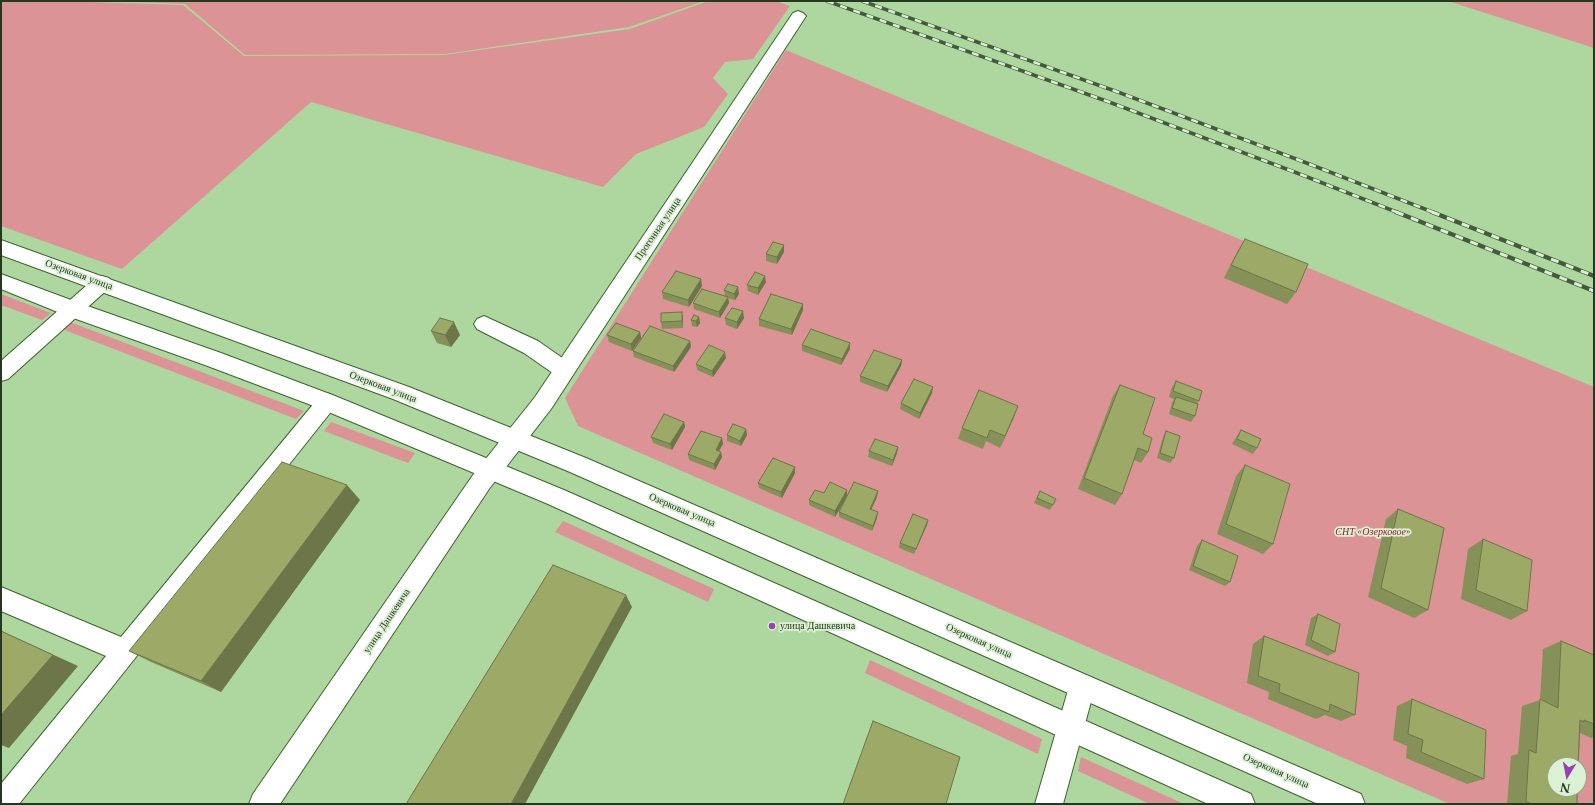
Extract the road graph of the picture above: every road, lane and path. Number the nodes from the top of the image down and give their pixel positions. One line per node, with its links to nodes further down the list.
1 (798, 16): 7 (street, Прогонная улица)
2 (1, 247): 4 (street, Озерковая улица)
3 (1, 281): 5 (street)
4 (102, 283): 5 (lane); 10 (street, Озерковая улица)
5 (72, 309): 8 (lane); 9 (street)
6 (484, 324): 7 (lane)
7 (564, 370): 10 (street, Прогонная улица)
8 (1, 373)
9 (327, 402): 11 (street); 13 (lane)
10 (513, 439): 11 (street, улица Дашкевича); 14 (street, Озерковая улица)
11 (490, 470): 15 (street); 17 (street, улица Дашкевича)
12 (1, 599): 13 (lane)
13 (125, 652): 16 (lane)
14 (1082, 687): 15 (lane); 20 (street, Озерковая улица)
15 (1070, 727): 18 (lane); 19 (street)
16 (2, 804)
17 (263, 804)
18 (1049, 804)
19 (1241, 804)
20 (1351, 804)

